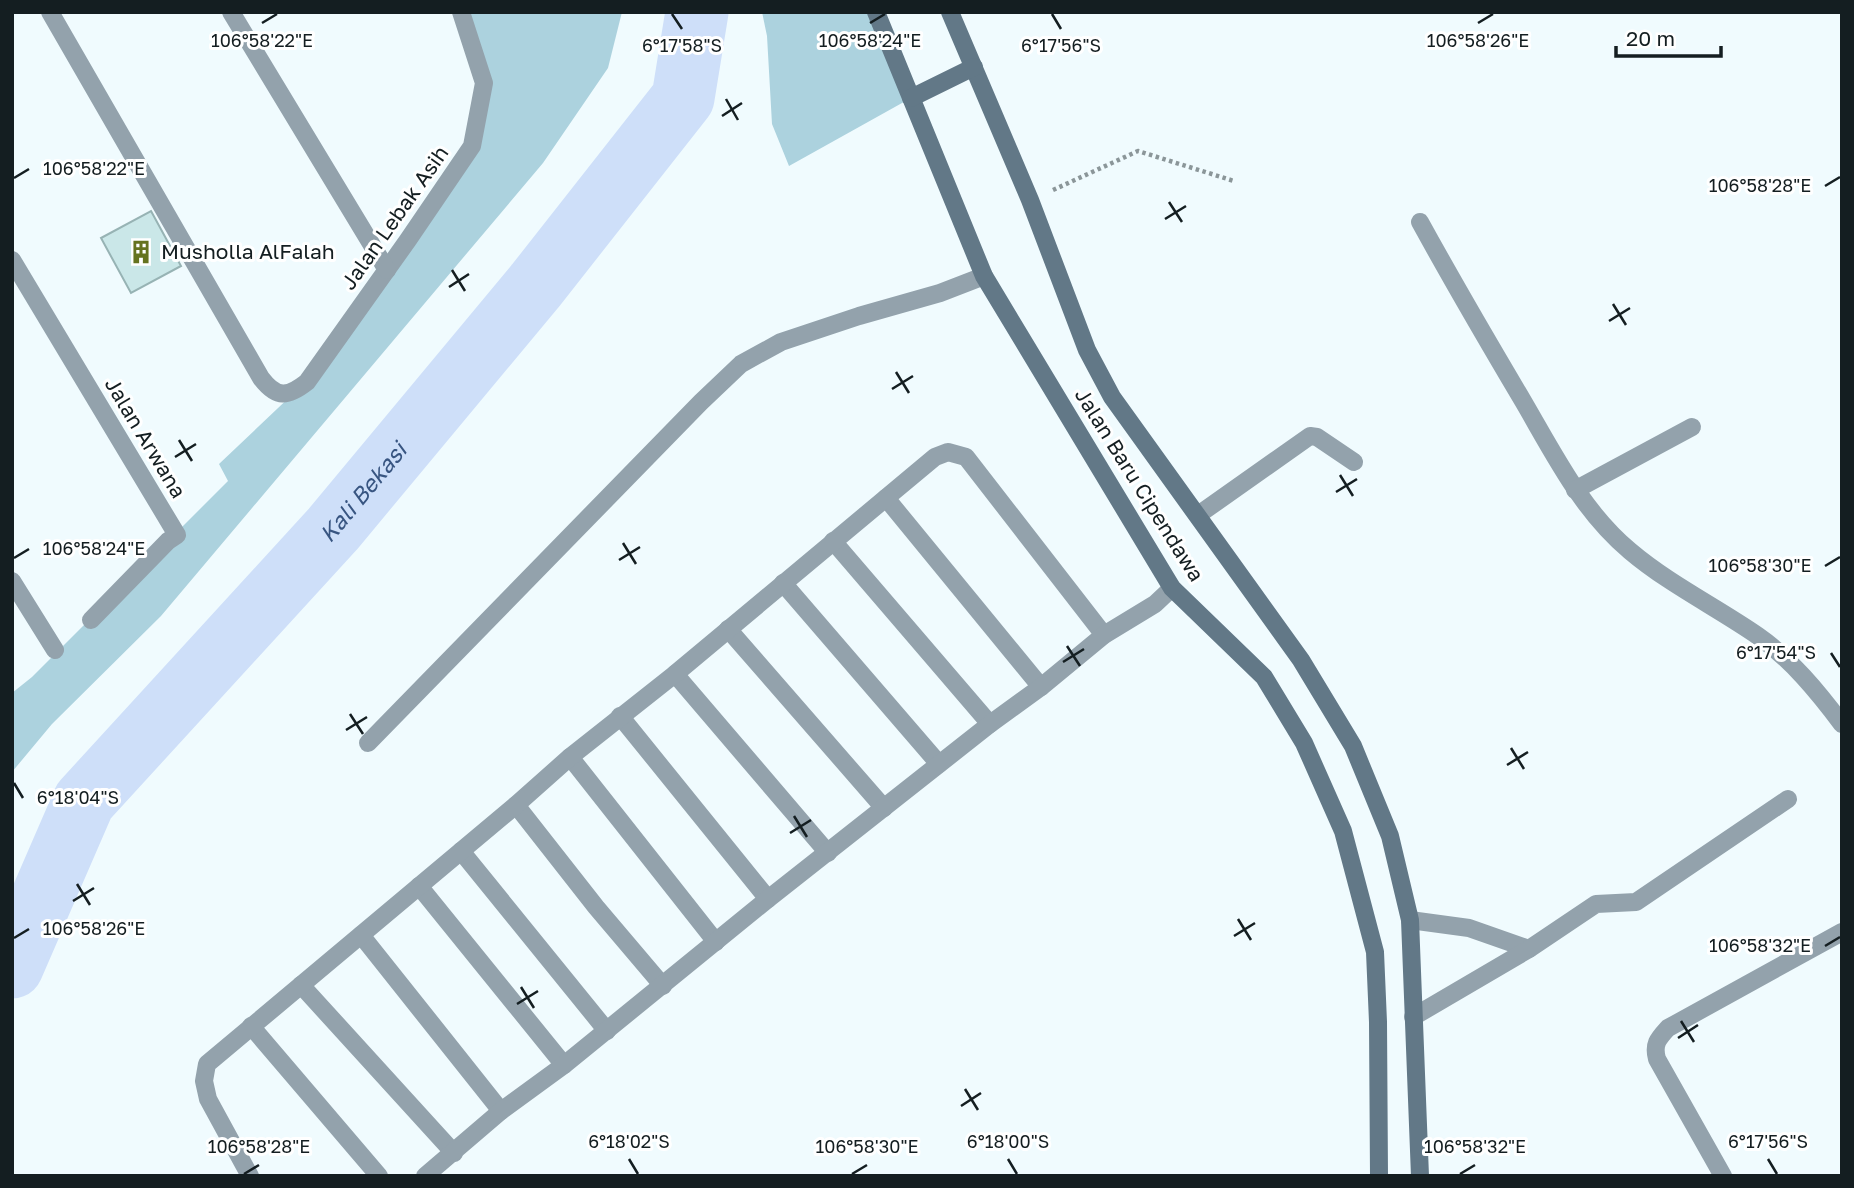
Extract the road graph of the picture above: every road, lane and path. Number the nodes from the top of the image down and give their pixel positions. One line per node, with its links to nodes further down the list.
1 (50, 12): 12 (street, Jalan Lebak Asih)
2 (231, 12): 12 (street)
3 (460, 12): 12 (street, Jalan Lebak Asih)
4 (876, 12): 7 (main road, Jalan Baru Cipendawa)
5 (950, 12): 6 (main road, Jalan Baru Cipendawa)
6 (974, 68): 7 (main road); 9 (main road, Jalan Baru Cipendawa)
7 (911, 98): 13 (main road, Jalan Baru Cipendawa)
8 (1234, 181): 9 (path)
9 (1030, 200): 18 (main road, Jalan Baru Cipendawa)
10 (1420, 222): 16 (street)
11 (12, 260): 23 (street, Jalan Arwana)
12 (387, 270)
13 (984, 276): 22 (main road, Jalan Baru Cipendawa); 32 (street)
14 (1692, 426): 16 (street)
15 (1354, 462): 18 (street)
16 (1575, 489): 31 (street)
17 (886, 498): 19 (street); 25 (street); 28 (street)
18 (1198, 515): 42 (main road, Jalan Baru Cipendawa)
19 (833, 541): 21 (street); 30 (street)
20 (12, 581): 26 (street)
21 (783, 583): 24 (street); 34 (street)
22 (1172, 588): 25 (street); 58 (main road, Jalan Baru Cipendawa)
23 (92, 620)
24 (728, 629): 27 (street); 37 (street)
25 (1104, 635): 28 (street)
26 (55, 650)
27 (675, 674): 29 (street); 39 (street)
28 (1041, 687): 30 (street)
29 (620, 716): 33 (street); 41 (street)
30 (990, 724): 34 (street)
31 (1842, 724)
32 (368, 743)
33 (570, 757): 36 (street); 45 (street)
34 (939, 764): 37 (street)
35 (1788, 799): 46 (street)
36 (516, 805): 38 (street); 48 (street)
37 (884, 808): 39 (street)
38 (461, 851): 40 (street); 51 (street)
39 (828, 853): 41 (street)
40 (419, 886): 44 (street); 52 (street)
41 (768, 899): 45 (street)
42 (1410, 920): 46 (street); 49 (main road, Jalan Baru Cipendawa)
43 (1842, 932): 60 (street)
44 (361, 935): 47 (street); 53 (street)
45 (716, 942): 48 (street)
46 (1529, 949): 49 (street)
47 (300, 985): 50 (street); 54 (street)
48 (663, 986): 51 (street)
49 (1413, 1017): 59 (main road, Jalan Baru Cipendawa)
50 (251, 1026): 55 (street); 56 (street)
51 (607, 1031): 52 (street)
52 (564, 1065): 53 (street)
53 (501, 1111): 54 (street)
54 (454, 1153): 57 (street)
55 (250, 1176)
56 (379, 1176)
57 (425, 1176)
58 (1379, 1176)
59 (1420, 1176)
60 (1723, 1176)

